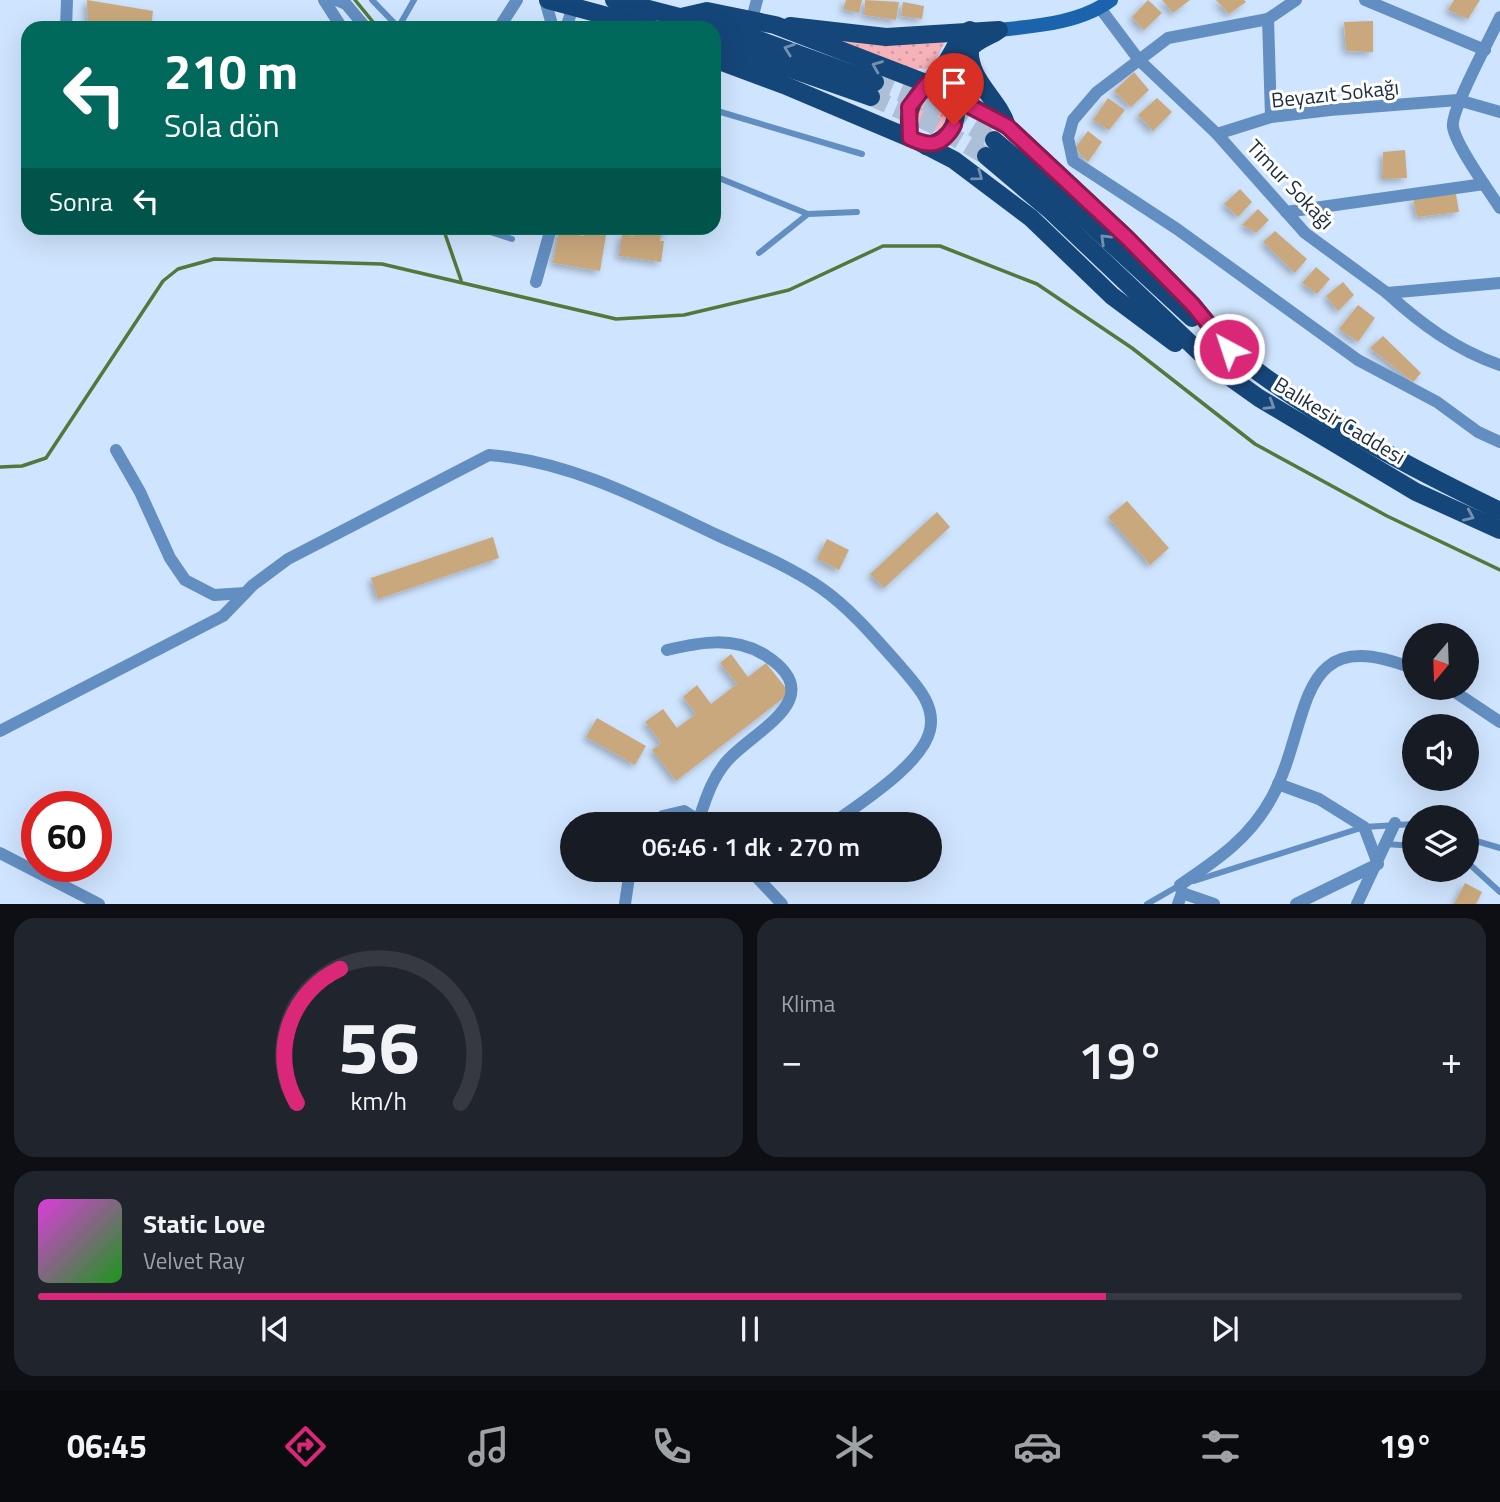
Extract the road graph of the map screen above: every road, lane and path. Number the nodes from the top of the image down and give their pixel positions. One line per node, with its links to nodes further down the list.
1 (67, 0): 19 (street)
2 (325, 0): 20 (street)
3 (336, 0): 21 (street)
4 (372, 0): 22 (lane)
5 (414, 0): 23 (lane)
6 (517, 0): 24 (street)
7 (546, 0): 13 (main road); 25 (street)
8 (614, 0): 14 (main road)
9 (757, 0): 17 (street)
10 (1296, 0): 18 (street)
11 (1365, 0): 33 (street)
12 (1105, 4): 30 (main road); 34 (street, Timur Sokağı)
13 (573, 7): 14 (main road); 26 (street)
14 (658, 14): 15 (main road)
15 (681, 17): 17 (main road); 27 (main road, one-way to 15)
16 (1500, 17): 33 (street)
17 (752, 19): 28 (main road)
18 (1268, 19): 34 (street); 41 (street)
19 (66, 21)
20 (338, 21)
21 (360, 21)
22 (392, 21)
23 (402, 21)
24 (504, 21)
25 (551, 21)
26 (568, 21)
27 (694, 21)
28 (775, 25): 31 (main road); 36 (main road, one-way to 28)
29 (721, 29): 32 (main road, one-way to 29)
30 (999, 30): 31 (main road)
31 (970, 38): 36 (main road); 37 (main road); 42 (main road)
32 (721, 43)
33 (1485, 50): 38 (street)
34 (1139, 60): 43 (street, Timur Sokağı); 62 (street)
35 (721, 62): 44 (main road)
36 (927, 84): 37 (main road); 44 (main road)
37 (958, 97): 42 (main road); 44 (main road)
38 (1458, 100): 40 (street); 41 (street, Beyazıt Sokağı); 47 (street)
39 (721, 112): 45 (lane)
40 (1500, 112)
41 (1271, 117): 43 (street, Beyazıt Sokağı)
42 (1007, 126): 59 (main road)
43 (1217, 134): 50 (street, Timur Sokağı)
44 (918, 142): 61 (main road, one-way to 61)
45 (862, 154)
46 (721, 179): 51 (lane)
47 (1484, 184): 48 (street); 50 (street)
48 (1500, 208)
49 (857, 212): 51 (lane)
50 (1286, 212): 58 (street, Timur Sokağı)
51 (807, 214): 55 (lane)
52 (500, 235): 54 (lane)
53 (549, 235): 56 (street)
54 (512, 239)
55 (759, 253)
56 (536, 282)
57 (1500, 283): 58 (street)
58 (1387, 293): 60 (street, Timur Sokağı)
59 (1229, 349): 61 (main road, Balıkesir Caddesi, one-way to 61); 64 (main road, Balıkesir Caddesi)
60 (1500, 365)
61 (1214, 366): 65 (main road, Balıkesir Caddesi, one-way to 65)
62 (1500, 442)
63 (116, 450): 66 (street)
64 (1500, 511)
65 (1500, 530)
66 (245, 593): 71 (street); 74 (street)
67 (667, 650): 73 (street)
68 (1402, 666): 72 (street)
69 (1467, 700): 70 (street)
70 (1500, 722)
71 (0, 732)
72 (1278, 784): 77 (street); 88 (street)
73 (704, 812)
74 (847, 812)
75 (1395, 823): 76 (lane); 77 (lane); 79 (street)
76 (1402, 823)
77 (1364, 827): 83 (street); 88 (lane)
78 (1479, 842): 81 (lane)
79 (1386, 844): 80 (lane); 83 (street)
80 (1402, 845)
81 (1500, 848)
82 (0, 853): 89 (street)
83 (1378, 864): 94 (street); 95 (street)
84 (1479, 873): 87 (lane)
85 (628, 882): 90 (street)
86 (762, 882): 91 (street)
87 (1500, 892)
88 (1180, 894): 92 (lane); 93 (street)
89 (99, 904)
90 (625, 904)
91 (782, 904)
92 (1147, 904)
93 (1214, 904)
94 (1297, 904)
95 (1357, 904)

